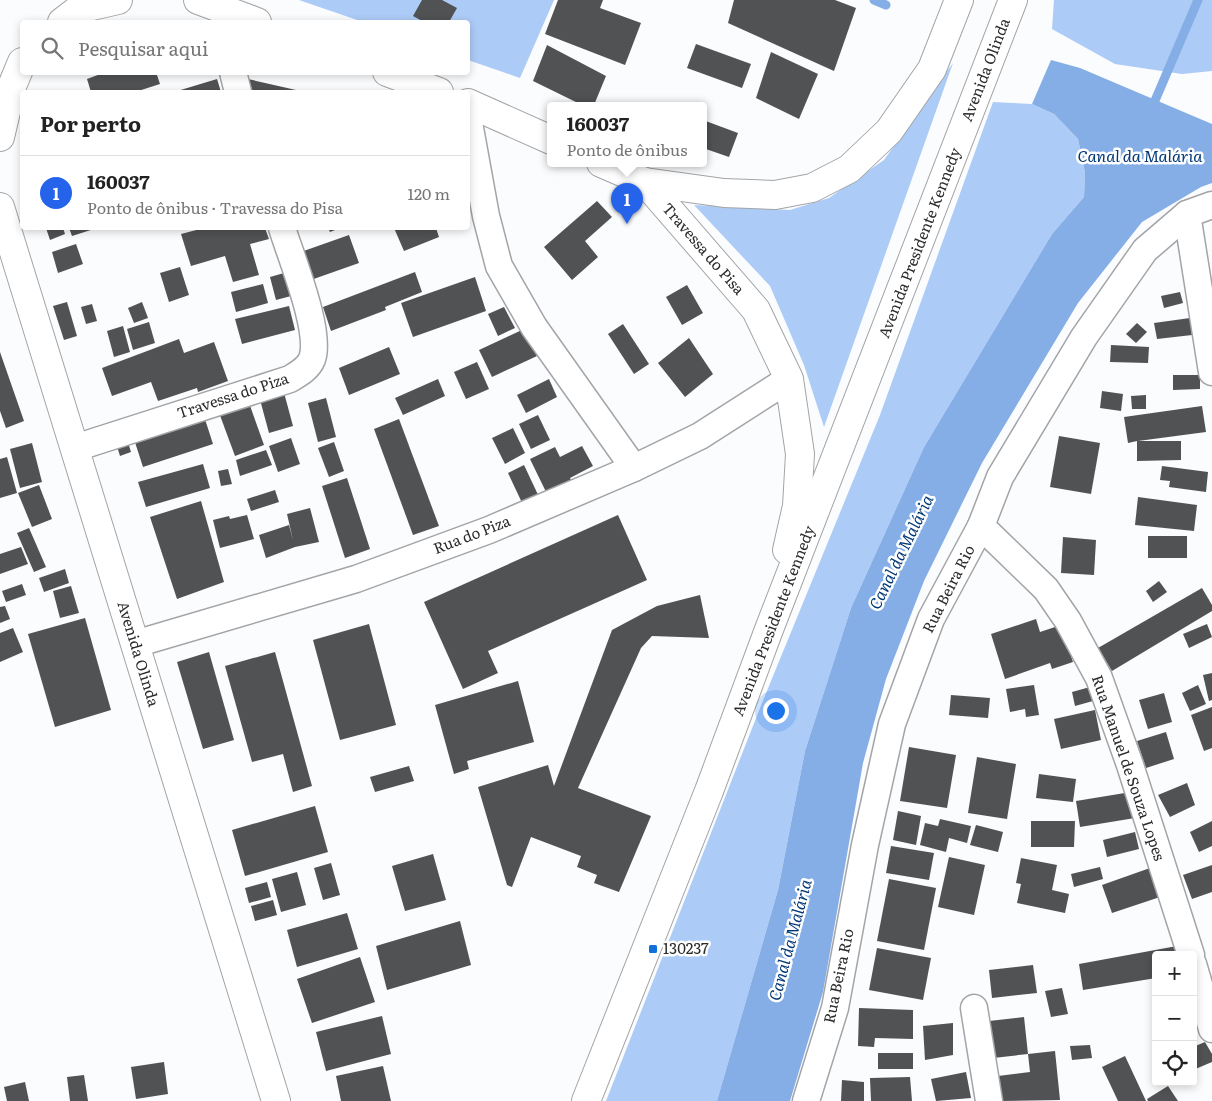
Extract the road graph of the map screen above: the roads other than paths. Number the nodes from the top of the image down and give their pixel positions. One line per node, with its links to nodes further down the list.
1 (118, 0): 5 (main road)
2 (1013, 0): 16 (main road, Avenida Olinda)
3 (956, 7): 18 (main road, Travessa do Pisa)
4 (211, 10): 6 (main road)
5 (65, 20)
6 (249, 20)
7 (20, 67): 14 (main road)
8 (233, 75): 10 (street)
9 (395, 75): 11 (main road)
10 (237, 90)
11 (435, 90)
12 (470, 105): 15 (main road)
13 (470, 128): 27 (street)
14 (0, 137)
15 (547, 138)
16 (960, 140): 29 (main road, Avenida Presidente Kennedy)
17 (610, 167): 18 (main road)
18 (645, 182): 25 (main road, Travessa do Pisa)
19 (1212, 205): 21 (street, Rua Beira Rio)
20 (0, 206): 23 (main road, Avenida Olinda)
21 (1187, 214): 24 (street); 28 (street, Rua Beira Rio)
22 (283, 230): 26 (street, Travessa do Piza)
23 (10, 270): 26 (main road, Avenida Olinda)
24 (1212, 372)
25 (789, 379): 27 (street, Rua do Piza); 29 (main road, Travessa do Pisa)
26 (75, 448): 30 (main road, Avenida Olinda)
27 (634, 468): 30 (street, Rua do Piza)
28 (982, 526): 31 (street, Rua Manuel de Souza Lopes); 37 (street, Rua Beira Rio)
29 (768, 632): 36 (main road, Avenida Presidente Kennedy)
30 (135, 644): 35 (main road, Avenida Olinda)
31 (1190, 951)
32 (1197, 978): 34 (street)
33 (974, 1008): 38 (street)
34 (1212, 1029)
35 (276, 1101)
36 (586, 1101)
37 (806, 1101)
38 (989, 1101)

